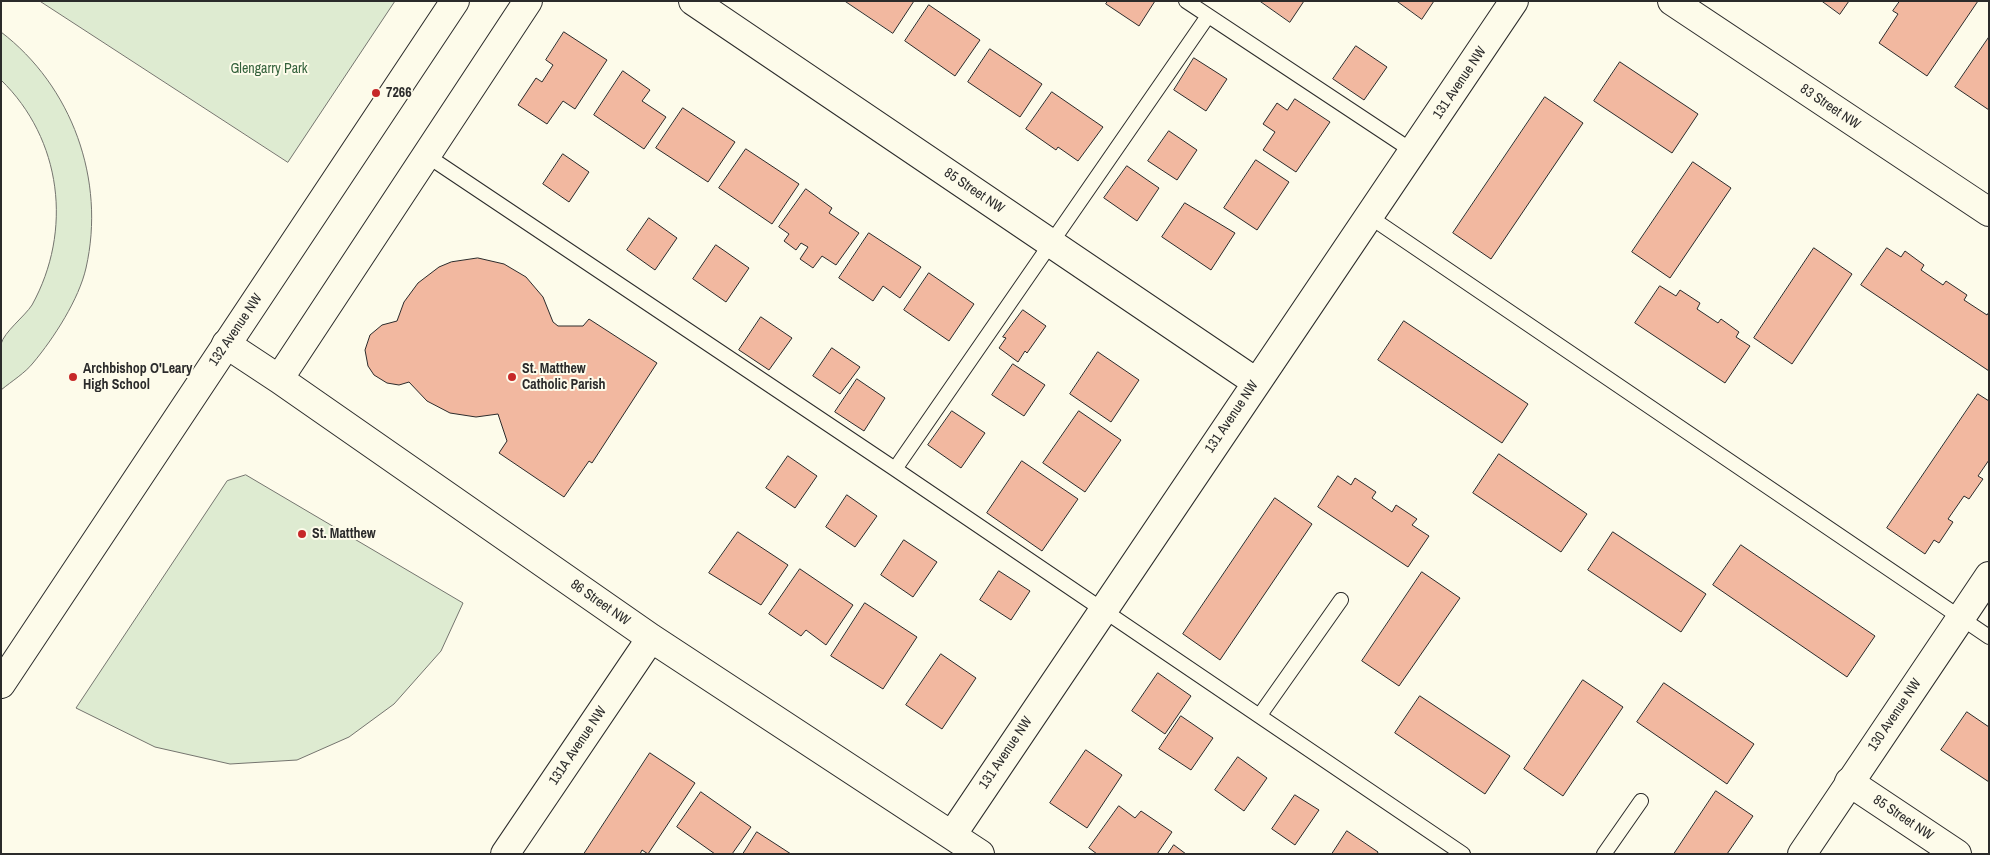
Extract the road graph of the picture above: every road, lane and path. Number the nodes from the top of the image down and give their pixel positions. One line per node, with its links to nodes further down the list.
1 (455, 1): 13 (street, 132 Avenue NW)
2 (528, 1): 9 (street)
3 (693, 1): 12 (street, 85 Street NW)
4 (1186, 1): 7 (lane)
5 (1514, 1): 8 (street, 131 Avenue NW)
6 (1672, 1): 10 (street, 83 Street NW)
7 (1208, 16): 8 (lane); 12 (lane)
8 (1414, 152): 11 (street, 131 Avenue NW)
9 (426, 155): 14 (street); 16 (lane)
10 (1989, 212)
11 (1370, 217): 15 (street, 131 Avenue NW); 20 (lane)
12 (1051, 243): 15 (street, 85 Street NW); 16 (lane)
13 (226, 344): 14 (street, 86 Street NW); 23 (street, 132 Avenue NW)
14 (279, 379): 22 (street, 86 Street NW)
15 (1256, 382): 19 (street, 131 Avenue NW)
16 (895, 469): 19 (lane)
17 (1989, 576): 20 (street, 130 Avenue NW)
18 (1341, 600): 24 (lane)
19 (1103, 609): 24 (lane); 27 (street, 131 Avenue NW)
20 (1961, 618): 21 (lane); 25 (street, 130 Avenue NW)
21 (1989, 637)
22 (651, 638): 27 (street, 86 Street NW); 28 (street, 131A Avenue NW)
23 (2, 681)
24 (1260, 716): 30 (lane)
25 (1849, 782): 32 (street, 130 Avenue NW); 33 (street, 85 Street NW)
26 (1641, 801): 31 (lane)
27 (952, 835): 29 (street, 86 Street NW)
28 (505, 854)
29 (980, 854)
30 (1463, 854)
31 (1604, 854)
32 (1802, 854)
33 (1957, 854)

